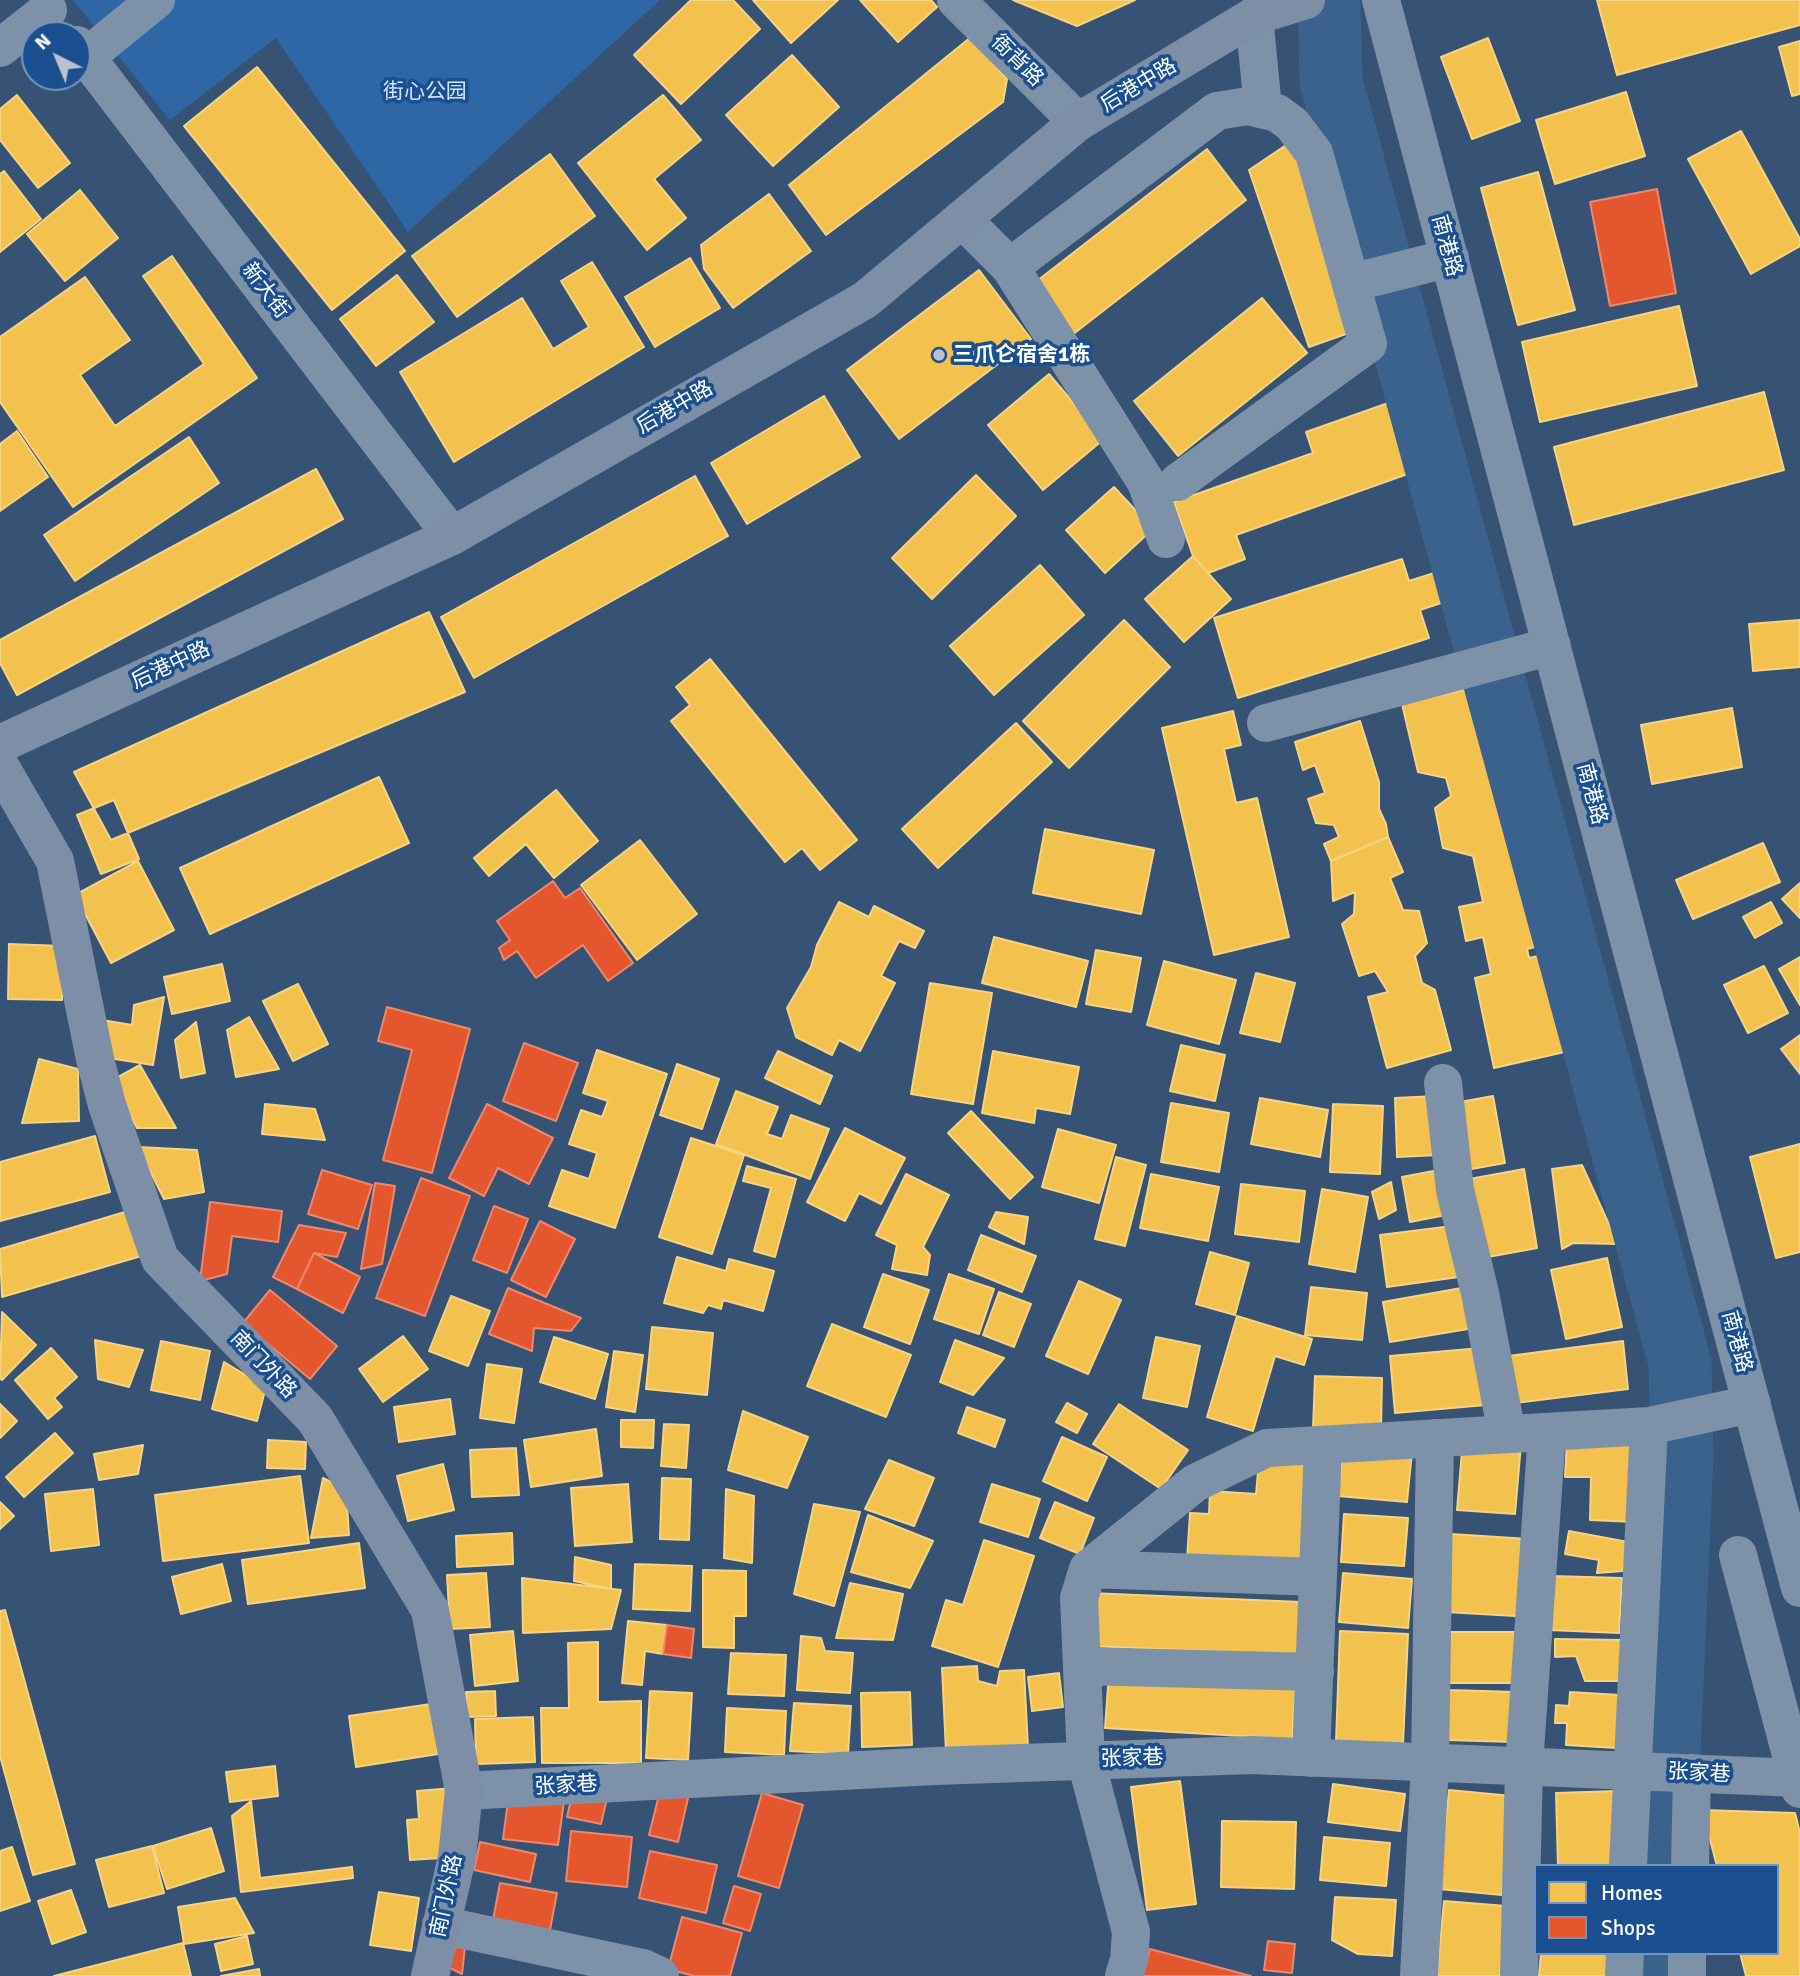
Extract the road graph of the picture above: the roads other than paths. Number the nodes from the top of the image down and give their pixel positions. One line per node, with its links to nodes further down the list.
1 (156, 0): 6 (street)
2 (956, 0): 11 (street, 衙背路)
3 (1304, 0): 5 (main road, 后港中路)
4 (1381, 0): 13 (street, 南港路)
5 (1254, 16): 10 (street); 11 (main road, 后港中路)
6 (89, 21)
7 (21, 42): 8 (street)
8 (0, 48)
9 (91, 64): 17 (street, 新大街)
10 (1264, 109): 14 (street); 15 (street)
11 (1078, 122): 12 (main road, 后港中路)
12 (962, 219): 14 (street); 17 (main road, 后港中路)
13 (1448, 258): 15 (street); 19 (street, 南港路)
14 (1010, 267): 18 (street)
15 (1351, 283): 16 (street)
16 (1178, 482)
17 (453, 536): 21 (main road, 后港中路)
18 (1166, 539)
19 (1551, 646): 20 (street); 26 (street, 南港路)
20 (1266, 723)
21 (0, 744)
22 (0, 766): 24 (main road, 南门外路)
23 (0, 817): 24 (main road)
24 (55, 861): 45 (main road, 南门外路)
25 (1443, 1083): 29 (street)
26 (1750, 1404): 27 (street); 35 (street, 南港路)
27 (1649, 1426): 28 (street); 42 (street)
28 (1547, 1432): 29 (street); 41 (street)
29 (1507, 1434): 30 (street)
30 (1435, 1438): 31 (street); 40 (street)
31 (1323, 1445): 33 (street); 34 (street)
32 (1738, 1555): 44 (street)
33 (1088, 1569): 34 (street); 36 (street)
34 (1318, 1577): 37 (street)
35 (1800, 1588)
36 (1082, 1666): 37 (street); 39 (street)
37 (1315, 1672): 38 (street)
38 (1311, 1758): 39 (street, 张家巷); 40 (street, 张家巷)
39 (1086, 1761): 45 (street, 张家巷); 53 (street)
40 (1430, 1763): 41 (street, 张家巷); 54 (street)
41 (1524, 1766): 42 (street, 张家巷); 55 (street)
42 (1633, 1771): 43 (street, 张家巷, bridge); 46 (street)
43 (1692, 1773): 44 (street, 张家巷, bridge); 47 (street)
44 (1800, 1782)
45 (464, 1791): 48 (main road, 南门外路)
46 (1628, 1864)
47 (1690, 1864)
48 (441, 1925): 51 (main road, 南门外路); 52 (street)
49 (1625, 1955): 56 (street)
50 (1687, 1955): 57 (street)
51 (430, 1976)
52 (660, 1976)
53 (1124, 1976)
54 (1419, 1976)
55 (1519, 1976)
56 (1624, 1976)
57 (1686, 1976)

